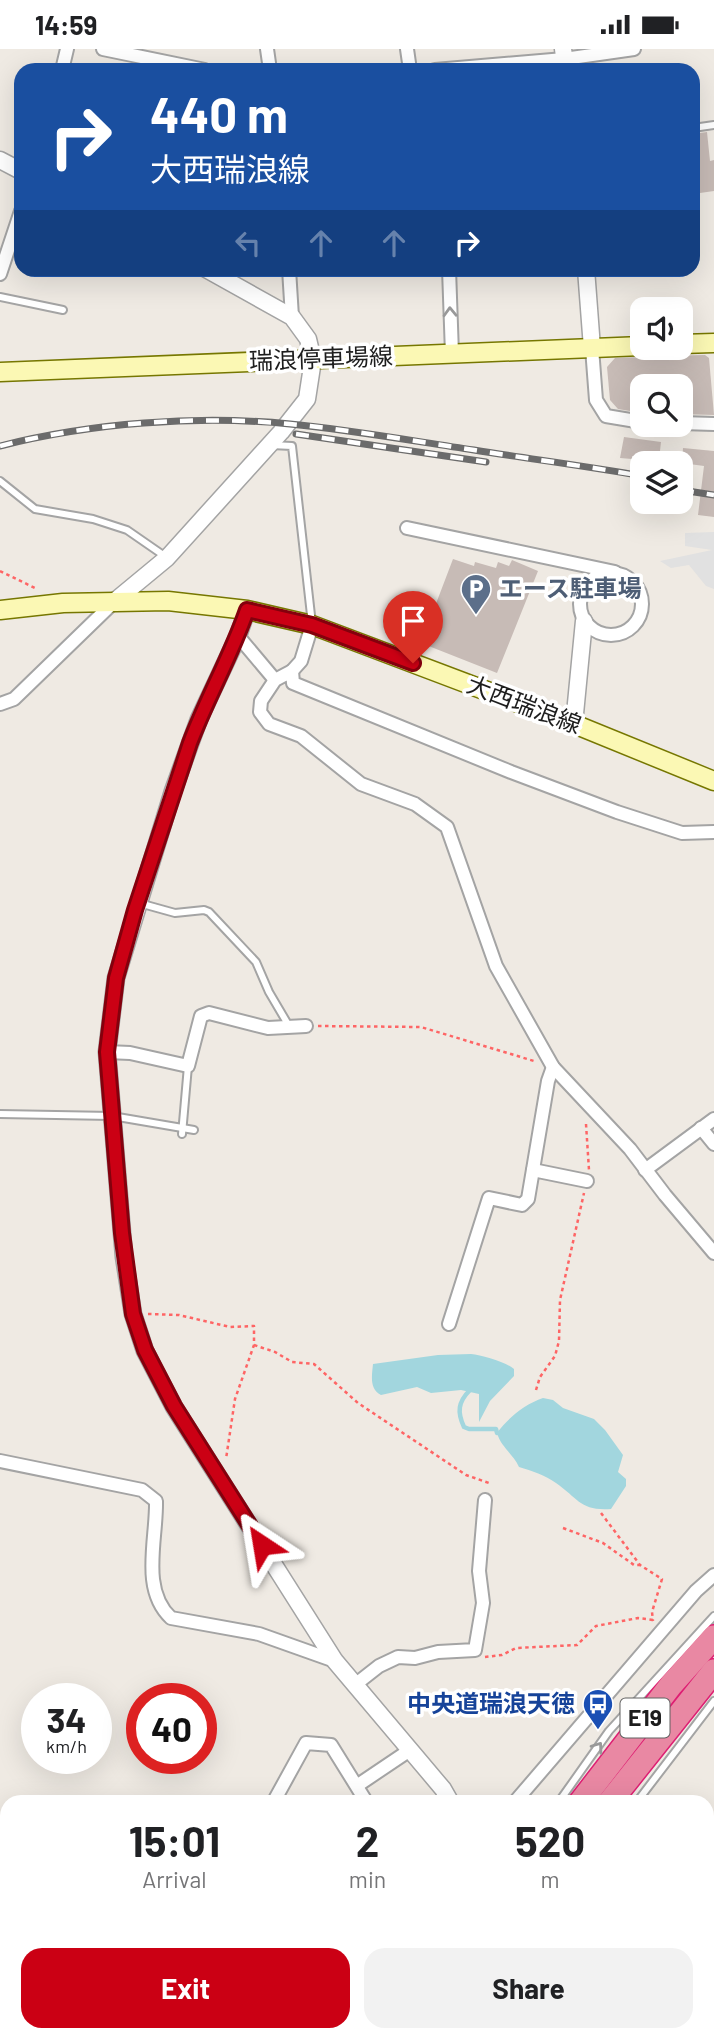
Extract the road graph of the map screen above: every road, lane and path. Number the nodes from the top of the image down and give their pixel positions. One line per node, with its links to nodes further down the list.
1 (103, 49): 4 (street)
2 (634, 49): 3 (street)
3 (564, 59): 5 (street)
4 (171, 63)
5 (517, 63)
6 (14, 232): 7 (street)
7 (0, 274)
8 (220, 277): 14 (street)
9 (290, 277): 14 (street)
10 (449, 277): 19 (street, one-way to 10)
11 (587, 277): 18 (street)
12 (0, 297): 13 (lane)
13 (63, 310)
14 (292, 317): 20 (street)
15 (714, 343): 16 (main road)
16 (693, 344)
17 (630, 346): 18 (main road, 瑞浪停車場線)
18 (592, 348): 19 (main road, 瑞浪停車場線); 22 (street)
19 (452, 354): 20 (main road, 瑞浪停車場線)
20 (313, 360): 21 (main road, 瑞浪停車場線); 25 (street)
21 (0, 372)
22 (630, 420)
23 (693, 423): 24 (street)
24 (714, 424)
25 (269, 445): 28 (street); 36 (lane)
26 (0, 481): 28 (lane)
27 (407, 528): 30 (street)
28 (167, 558): 31 (street)
29 (0, 571): 32 (path)
30 (615, 572): 35 (street); 35 (street)
31 (115, 601): 32 (main road, 大西瑞浪線); 34 (main road, 大西瑞浪線); 40 (street)
32 (63, 603): 33 (main road, 大西瑞浪線)
33 (0, 610)
34 (247, 610): 36 (main road, 大西瑞浪線); 37 (street)
35 (584, 621): 41 (street)
36 (312, 625): 38 (street); 41 (main road, 大西瑞浪線)
37 (238, 636): 39 (street); 44 (street)
38 (292, 671): 39 (street); 43 (street)
39 (275, 680): 49 (street)
40 (0, 704)
41 (574, 724): 42 (main road, 大西瑞浪線)
42 (714, 781)
43 (714, 832)
44 (138, 902): 46 (lane); 47 (street)
45 (306, 1026): 46 (street); 49 (path)
46 (289, 1027): 48 (street)
47 (107, 1052): 48 (street); 52 (street)
48 (188, 1066): 55 (lane)
49 (554, 1067): 50 (street); 58 (street)
50 (590, 1107): 59 (street); 60 (path)
51 (0, 1114): 52 (lane)
52 (112, 1116): 55 (lane); 62 (street)
53 (714, 1119): 54 (street)
54 (701, 1128): 57 (street); 59 (street)
55 (182, 1130): 56 (lane)
56 (194, 1130)
57 (714, 1144)
58 (533, 1170): 60 (street); 63 (street)
59 (645, 1170): 61 (street)
60 (587, 1181): 65 (path)
61 (714, 1252)
62 (133, 1314): 64 (path); 67 (street)
63 (449, 1324)
64 (254, 1345): 67 (path); 68 (path)
65 (536, 1390)
66 (0, 1461): 79 (street)
67 (222, 1483): 79 (street)
68 (489, 1483)
69 (485, 1500): 78 (street)
70 (601, 1513): 72 (path)
71 (563, 1528): 72 (path)
72 (640, 1565): 75 (path)
73 (714, 1575): 76 (street)
74 (714, 1616): 89 (lane, one-way to 74)
75 (653, 1620): 76 (path); 78 (path)
76 (660, 1633): 88 (street)
77 (714, 1637): 90 (highway, E19)
78 (475, 1650): 81 (street)
79 (335, 1661): 81 (street)
80 (714, 1671): 91 (highway, E19)
81 (356, 1684): 83 (street)
82 (714, 1701): 92 (lane)
83 (410, 1750): 84 (street); 87 (street)
84 (358, 1786): 85 (street); 86 (street)
85 (277, 1795)
86 (363, 1795)
87 (446, 1795)
88 (521, 1795)
89 (564, 1795)
90 (586, 1795)
91 (615, 1795)
92 (642, 1795)

